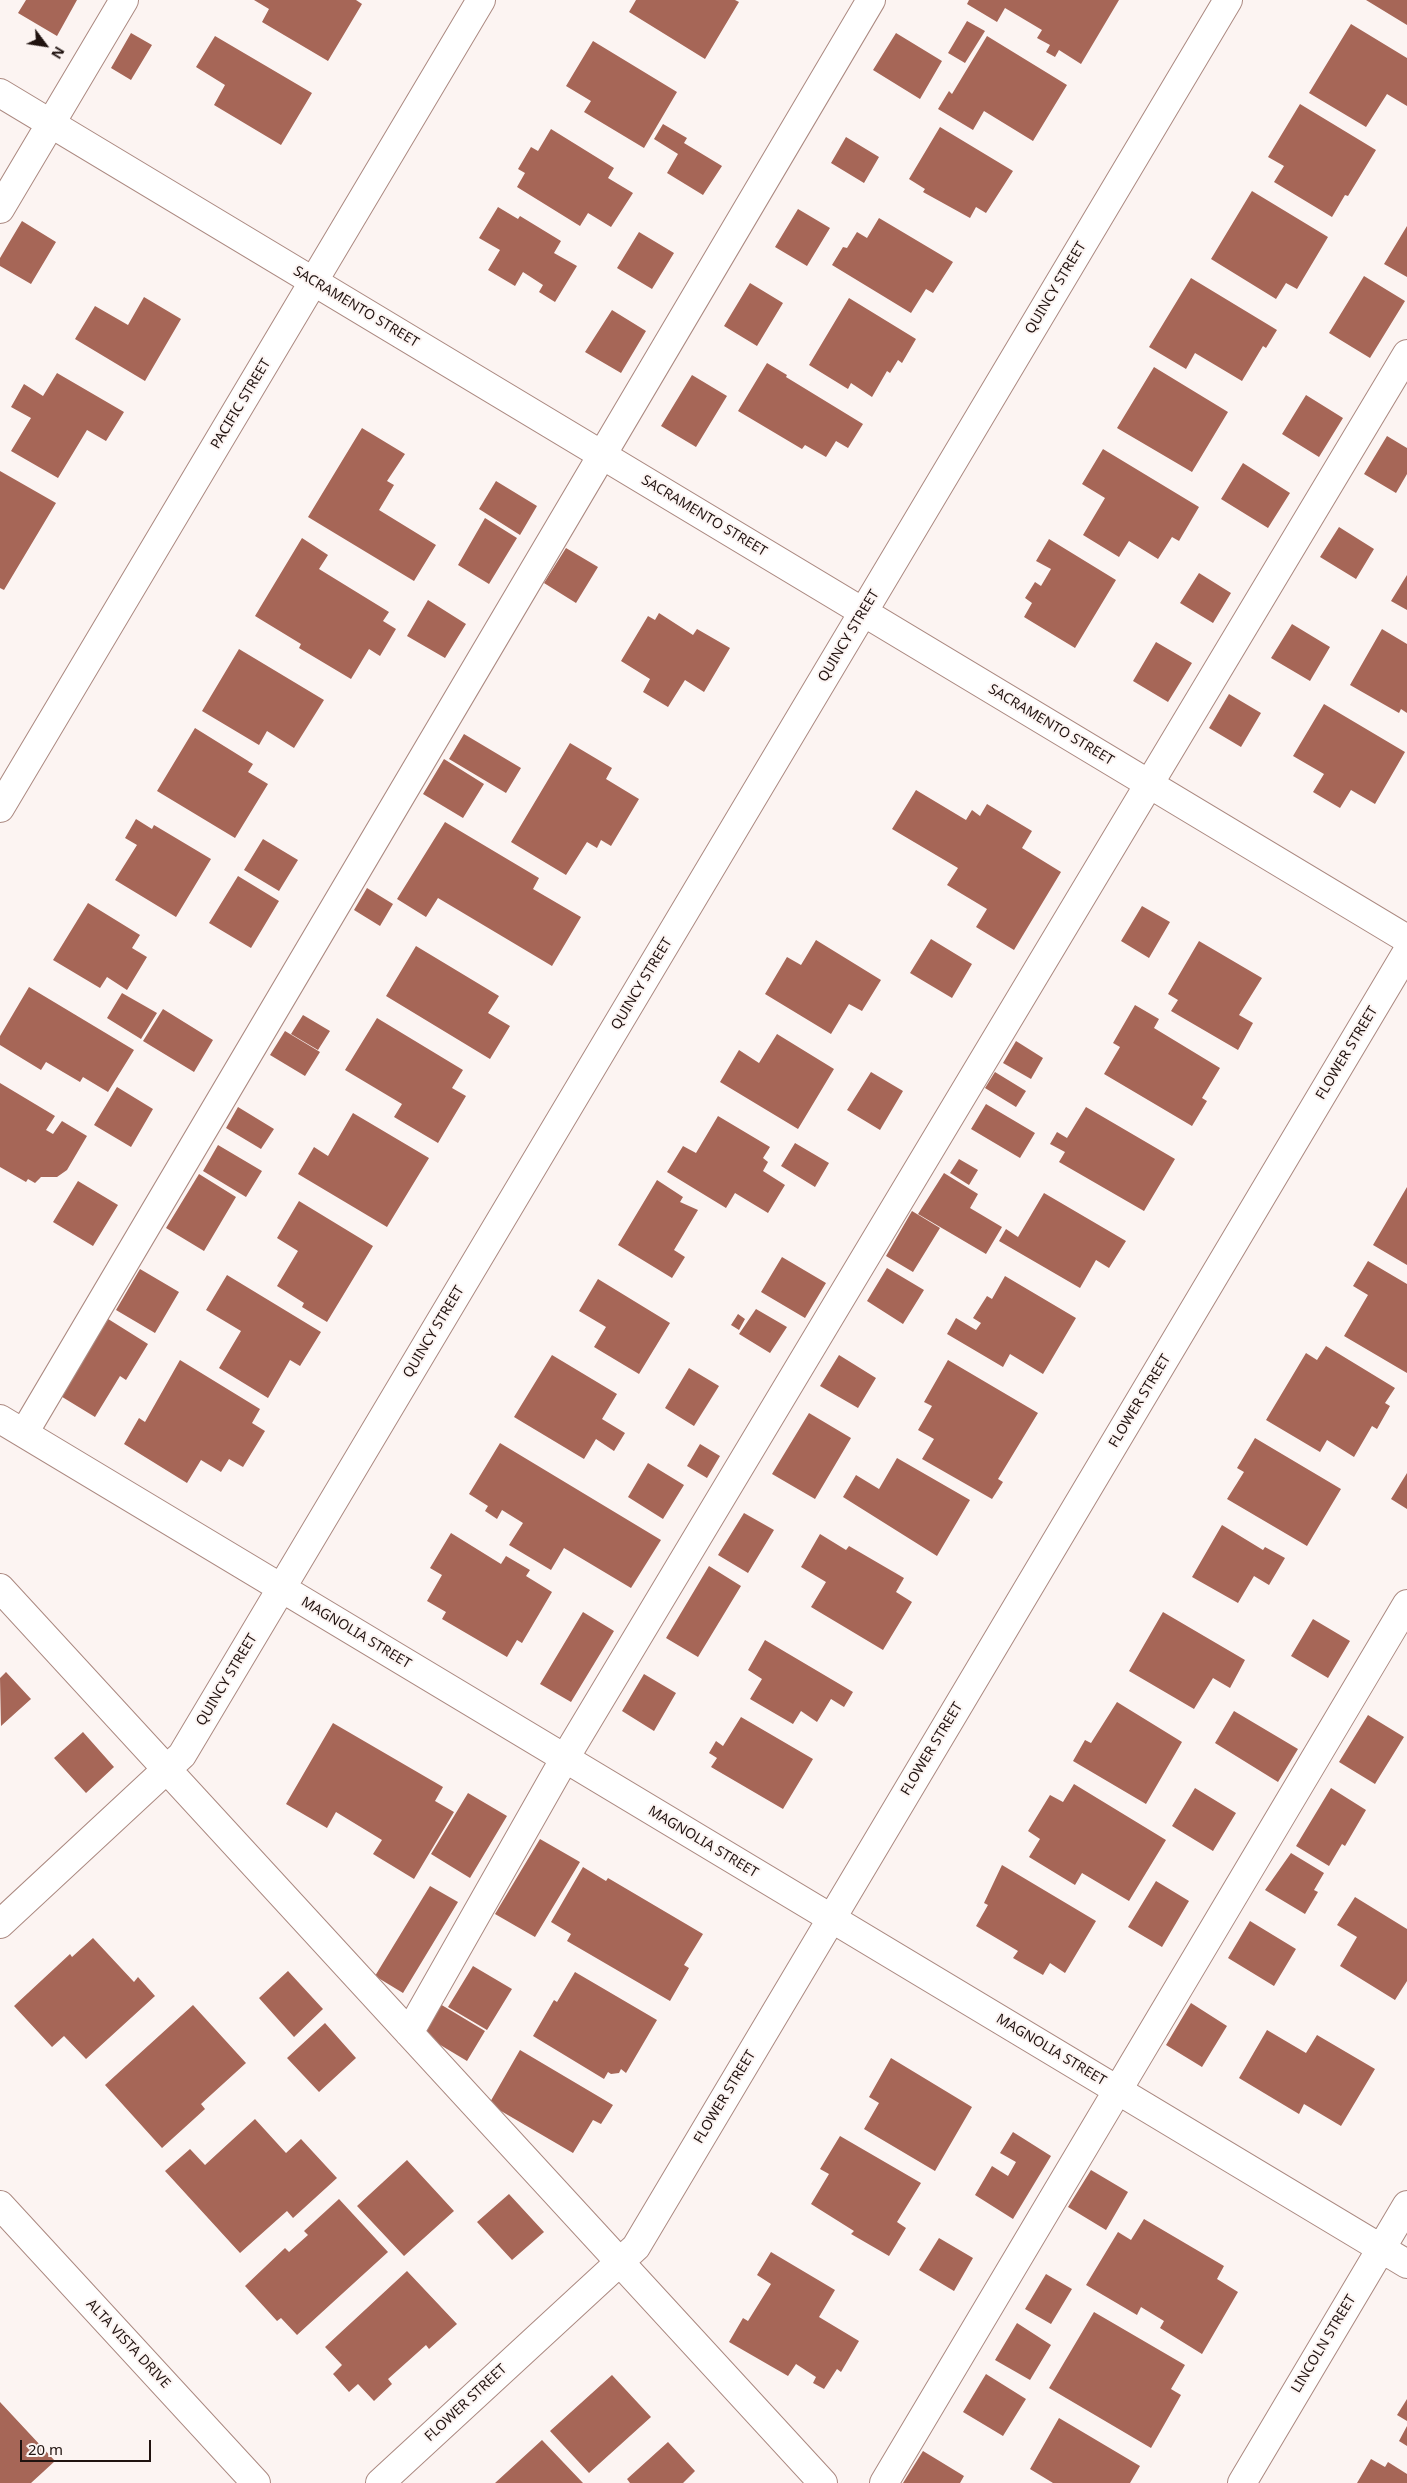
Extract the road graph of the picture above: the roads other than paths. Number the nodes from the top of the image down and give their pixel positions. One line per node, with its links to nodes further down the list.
1 (124, 0): 6 (street)
2 (481, 0): 8 (street, PACIFIC STREET)
3 (872, 0): 10 (street)
4 (1228, 0): 11 (street, QUINCY STREET)
5 (0, 93): 6 (street, SACRAMENTO STREET)
6 (50, 124): 7 (street); 8 (street, SACRAMENTO STREET)
7 (0, 209)
8 (314, 282): 10 (street, SACRAMENTO STREET); 13 (street, PACIFIC STREET)
9 (1407, 354): 12 (street)
10 (603, 456): 11 (street, SACRAMENTO STREET); 17 (street)
11 (863, 612): 12 (street, SACRAMENTO STREET); 19 (street, QUINCY STREET)
12 (1150, 784): 14 (street, SACRAMENTO STREET); 21 (street)
13 (0, 808)
14 (1407, 939)
15 (1407, 952): 23 (street, FLOWER STREET)
16 (0, 1419): 17 (street, MAGNOLIA STREET)
17 (24, 1433): 19 (street, MAGNOLIA STREET)
18 (0, 1588): 22 (street)
19 (282, 1588): 21 (street, MAGNOLIA STREET); 22 (street, QUINCY STREET)
20 (1407, 1604): 26 (street)
21 (565, 1758): 23 (street, MAGNOLIA STREET); 25 (street)
22 (167, 1770): 24 (street, QUINCY STREET); 25 (street)
23 (831, 1918): 26 (street, MAGNOLIA STREET); 30 (street, FLOWER STREET)
24 (0, 1924)
25 (409, 2033): 30 (street)
26 (1117, 2090): 29 (street, MAGNOLIA STREET); 35 (street)
27 (0, 2205): 32 (street, ALTA VISTA DRIVE)
28 (1407, 2205): 29 (street, LINCOLN STREET)
29 (1381, 2249): 31 (street, MAGNOLIA STREET); 36 (street, LINCOLN STREET)
30 (619, 2262): 33 (street, FLOWER STREET); 34 (street)
31 (1407, 2264)
32 (256, 2483)
33 (380, 2483)
34 (823, 2483)
35 (884, 2483)
36 (1242, 2483)

